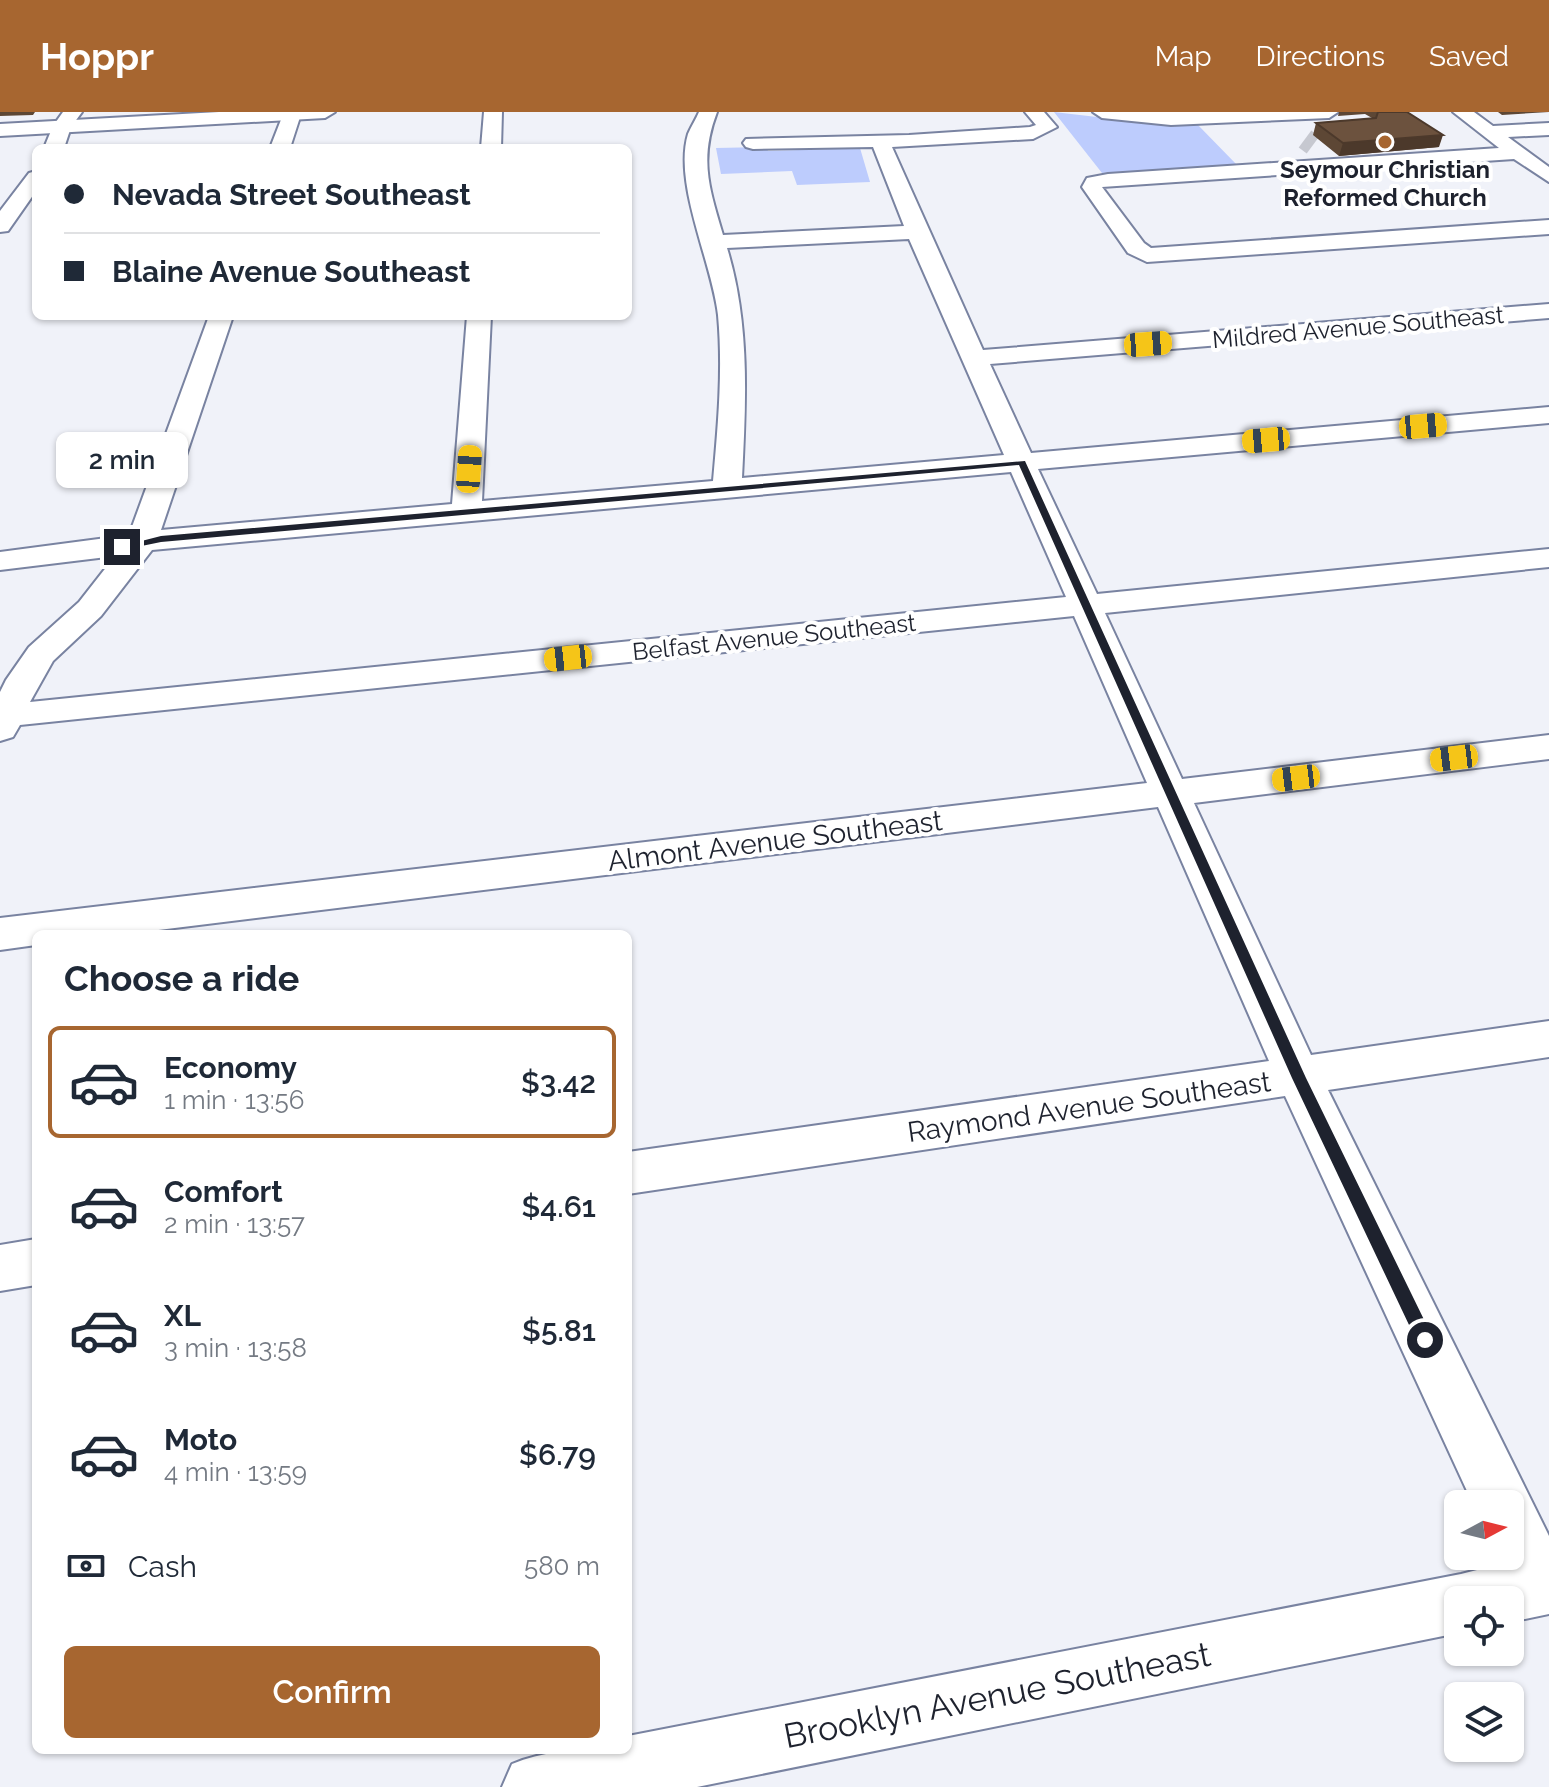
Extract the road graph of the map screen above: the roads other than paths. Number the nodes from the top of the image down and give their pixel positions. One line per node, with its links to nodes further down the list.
1 (325, 112): 10 (main road)
2 (493, 112): 23 (street)
3 (708, 112): 34 (street)
4 (1034, 112): 19 (street)
5 (1154, 112): 8 (street)
6 (1329, 112): 12 (street)
7 (1462, 112): 17 (street)
8 (1109, 113): 11 (street)
9 (266, 114): 10 (main road); 13 (main road)
10 (292, 114): 22 (street)
11 (1218, 114): 12 (street)
12 (1252, 116): 18 (street)
13 (68, 119): 16 (main road); 21 (street)
14 (1351, 124): 18 (street)
15 (1549, 129): 17 (street)
16 (0, 130)
17 (1490, 132): 25 (street)
18 (1281, 136): 27 (street); 28 (street)
19 (879, 139): 20 (street); 33 (street)
20 (753, 143)
21 (56, 144)
22 (281, 144)
23 (491, 144)
24 (1313, 145): 26 (street)
25 (1518, 153): 26 (street); 29 (street)
26 (1337, 165): 27 (street)
27 (1312, 167): 28 (street)
28 (1276, 169): 32 (street)
29 (1549, 176)
30 (32, 182): 31 (street)
31 (0, 226)
32 (1549, 227)
33 (917, 232): 34 (street); 38 (street)
34 (716, 242): 41 (street)
35 (1549, 311): 38 (street, Mildred Avenue Southeast)
36 (220, 320): 43 (street)
37 (479, 320): 42 (street)
38 (975, 358): 40 (street)
39 (1549, 415): 40 (street)
40 (1022, 462): 41 (street); 46 (street)
41 (727, 489): 42 (street)
42 (466, 514): 43 (street)
43 (141, 543): 45 (street); 47 (street)
44 (1549, 558): 46 (street, Belfast Avenue Southeast)
45 (0, 561)
46 (1085, 605): 47 (street, Belfast Avenue Southeast); 49 (street)
47 (2, 721)
48 (1549, 747): 49 (street, Almont Avenue Southeast)
49 (1172, 793): 51 (street, Almont Avenue Southeast); 54 (street)
50 (32, 930): 52 (street, Almont Avenue Southeast)
51 (33, 930)
52 (0, 934)
53 (1549, 1039): 54 (street, Raymond Avenue Southeast)
54 (1299, 1078): 55 (street, Raymond Avenue Southeast); 58 (street)
55 (632, 1172)
56 (32, 1263): 57 (street)
57 (0, 1268)
58 (1496, 1490)
59 (1524, 1544): 60 (street)
60 (1546, 1585): 61 (street)
61 (1524, 1589)
62 (1444, 1606): 63 (street, Brooklyn Avenue Southeast)
63 (535, 1787)

